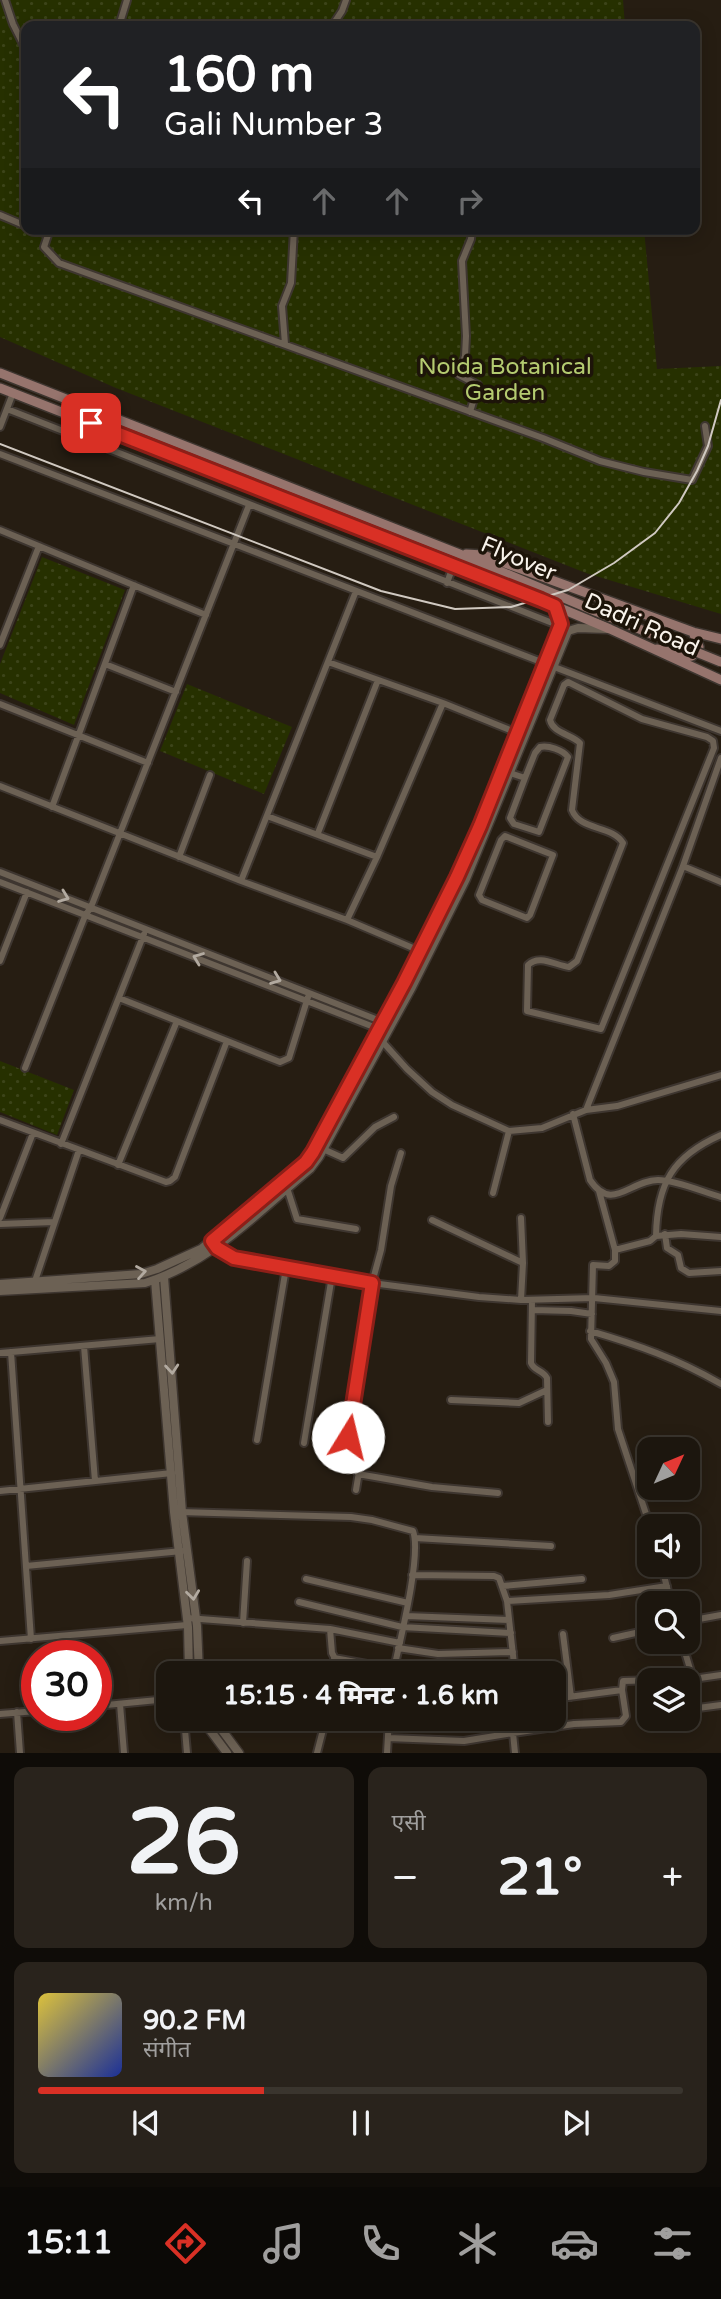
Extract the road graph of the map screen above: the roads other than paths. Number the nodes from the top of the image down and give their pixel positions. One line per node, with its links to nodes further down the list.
1 (5, 0): 6 (street)
2 (127, 0): 4 (street)
3 (346, 0): 5 (street)
4 (121, 21)
5 (336, 21)
6 (21, 40)
7 (0, 215): 8 (street)
8 (21, 224)
9 (48, 235): 12 (street)
10 (295, 235): 12 (street)
11 (471, 235): 17 (street)
12 (285, 344): 17 (street)
13 (0, 373): 25 (main road)
14 (0, 388): 15 (main road, Dadri Road)
15 (13, 393): 16 (street); 26 (main road, Dadri Road)
16 (7, 409): 19 (street); 21 (street)
17 (470, 412): 18 (street)
18 (705, 426)
19 (0, 427)
20 (0, 454): 23 (street)
21 (249, 505): 23 (street); 27 (street)
22 (0, 530): 24 (street)
23 (234, 544): 29 (street); 31 (street)
24 (39, 546): 28 (street); 33 (street)
25 (457, 553): 36 (main road); 41 (main road, Flyover, bridge)
26 (453, 566): 27 (street); 30 (main road, Dadri Road)
27 (447, 583): 34 (street)
28 (134, 585): 31 (street); 42 (street)
29 (356, 591): 40 (street); 43 (street)
30 (555, 606): 34 (street); 35 (main road, Dadri Road)
31 (206, 615): 46 (street)
32 (0, 622): 33 (street)
33 (8, 625): 38 (street)
34 (560, 626): 43 (street)
35 (610, 629): 39 (main road, Dadri Road); 43 (street)
36 (693, 632): 37 (main road); 39 (main road)
37 (721, 639)
38 (0, 645)
39 (649, 649): 45 (main road, Dadri Road)
40 (328, 662): 44 (street); 63 (street)
41 (721, 662)
42 (105, 664): 46 (street); 55 (street)
43 (549, 665): 48 (street); 54 (street)
44 (378, 680): 47 (street); 64 (street)
45 (721, 680)
46 (176, 692): 57 (street)
47 (443, 703): 54 (street); 69 (street)
48 (648, 703): 50 (street); 51 (street)
49 (0, 704): 55 (street)
50 (661, 708): 52 (street); 53 (street)
51 (642, 719): 52 (street); 52 (street)
52 (657, 723)
53 (721, 731)
54 (521, 734): 58 (street); 82 (street)
55 (79, 735): 57 (street); 62 (street)
56 (721, 758): 70 (street)
57 (148, 762): 66 (street)
58 (510, 773): 60 (street); 65 (street)
59 (210, 775): 68 (street)
60 (525, 778): 60 (street)
61 (0, 786): 62 (street)
62 (52, 807): 66 (street)
63 (267, 816): 64 (street); 72 (street)
64 (318, 833): 69 (street)
65 (486, 833): 67 (street); 88 (street)
66 (120, 834): 68 (street); 77 (street)
67 (501, 840): 67 (street)
68 (179, 857): 72 (street)
69 (377, 857): 79 (street)
70 (683, 866): 73 (street); 92 (street)
71 (0, 872): 75 (street)
72 (242, 881): 79 (street)
73 (721, 882)
74 (0, 883): 76 (street)
75 (30, 884): 76 (street); 77 (street, one-way to 77)
76 (27, 893): 78 (street); 83 (street)
77 (91, 907): 78 (street); 80 (street)
78 (86, 916): 81 (street); 90 (street)
79 (347, 920): 82 (street)
80 (146, 929): 81 (street); 84 (street, one-way to 84)
81 (143, 937): 85 (street); 86 (street, one-way to 81)
82 (420, 951): 88 (street)
83 (0, 961)
84 (310, 992): 86 (street); 88 (street)
85 (119, 998): 87 (street); 99 (street)
86 (307, 1001): 88 (street); 89 (street)
87 (177, 1021): 89 (street); 103 (street)
88 (380, 1032): 96 (street); 100 (street); 118 (street)
89 (227, 1041): 103 (street)
90 (25, 1068)
91 (721, 1075): 92 (street)
92 (586, 1110): 93 (street)
93 (573, 1114): 96 (street); 106 (street)
94 (394, 1117): 100 (street)
95 (0, 1121): 97 (street)
96 (509, 1131): 107 (street)
97 (33, 1133): 99 (street); 109 (street)
98 (721, 1135): 104 (street)
99 (61, 1144): 101 (street)
100 (323, 1149): 105 (street)
101 (79, 1150): 103 (street); 112 (street)
102 (401, 1153): 126 (street)
103 (118, 1165)
104 (666, 1181): 106 (street); 108 (street); 116 (street)
105 (288, 1188): 114 (street); 118 (street)
106 (599, 1191): 119 (street)
107 (493, 1194)
108 (721, 1197)
109 (0, 1218)
110 (522, 1218): 120 (street)
111 (432, 1220): 120 (street)
112 (54, 1222): 113 (street); 125 (street)
113 (0, 1224)
114 (356, 1229)
115 (665, 1234): 116 (street); 117 (street); 122 (street)
116 (656, 1236): 119 (street)
117 (721, 1237)
118 (215, 1245): 121 (street); 124 (street); 125 (street, one-way to 118)
119 (615, 1250): 129 (street)
120 (523, 1263): 130 (street)
121 (286, 1268): 123 (street); 144 (street)
122 (721, 1271)
123 (332, 1276): 126 (street); 145 (street)
124 (160, 1278): 128 (street); 136 (street); 146 (street, one-way to 146)
125 (35, 1281): 127 (street)
126 (372, 1283): 130 (street); 147 (street)
127 (0, 1284)
128 (0, 1291)
129 (594, 1298): 131 (street); 133 (street); 134 (street)
130 (522, 1300): 131 (street)
131 (532, 1300): 132 (street)
132 (533, 1310): 134 (street); 141 (street)
133 (721, 1311)
134 (592, 1314): 135 (street)
135 (590, 1331): 140 (street); 154 (street)
136 (160, 1339): 137 (street); 146 (street)
137 (84, 1346): 138 (street); 148 (street)
138 (11, 1352): 139 (street); 149 (street)
139 (0, 1353)
140 (721, 1384)
141 (547, 1390): 142 (street); 143 (street)
142 (451, 1400)
143 (548, 1422)
144 (257, 1440)
145 (304, 1443)
146 (175, 1473): 148 (street); 153 (street)
147 (358, 1474): 150 (street); 152 (street)
148 (94, 1481): 149 (street)
149 (20, 1489): 151 (street); 159 (street)
150 (356, 1490)
151 (0, 1491)
152 (498, 1493)
153 (178, 1512): 155 (street); 157 (street)
154 (646, 1514)
155 (415, 1538): 156 (street); 160 (street)
156 (551, 1546)
157 (183, 1551): 159 (street); 174 (street)
158 (247, 1561): 175 (street)
159 (26, 1566): 182 (street)
160 (412, 1575): 164 (street); 169 (street)
161 (665, 1577): 165 (street)
162 (306, 1579): 169 (street)
163 (582, 1580): 164 (street)
164 (503, 1586): 167 (street)
165 (667, 1586): 166 (street); 167 (street)
166 (668, 1591)
167 (507, 1601): 173 (street)
168 (299, 1602): 176 (street)
169 (408, 1602): 171 (street)
170 (721, 1615): 172 (street)
171 (405, 1616): 173 (street); 176 (street)
172 (700, 1619)
173 (509, 1620): 178 (street)
174 (190, 1621): 175 (street); 182 (street); 187 (street); 188 (street)
175 (243, 1623): 177 (street)
176 (402, 1627): 178 (street); 184 (street)
177 (330, 1629): 184 (street); 186 (street)
178 (510, 1633): 185 (street)
179 (637, 1633): 181 (street)
180 (563, 1634): 197 (street)
181 (612, 1638)
182 (31, 1639): 183 (street)
183 (0, 1641)
184 (399, 1646): 185 (street); 191 (street)
185 (513, 1652): 192 (street)
186 (334, 1658): 189 (street); 190 (street)
187 (189, 1661)
188 (197, 1661)
189 (336, 1661)
190 (348, 1661)
191 (395, 1661)
192 (514, 1661)
193 (721, 1675): 194 (street)
194 (700, 1678)
195 (637, 1679): 196 (street)
196 (622, 1690): 197 (street); 212 (street)
197 (572, 1697): 198 (street)
198 (566, 1698)
199 (156, 1700): 200 (street)
200 (120, 1704): 201 (street); 215 (street)
201 (112, 1705)
202 (721, 1705): 203 (street)
203 (700, 1708)
204 (17, 1713): 205 (street); 206 (street); 214 (street)
205 (21, 1713)
206 (0, 1714)
207 (185, 1731): 216 (street)
208 (211, 1731): 217 (street)
209 (223, 1731): 218 (street)
210 (323, 1731): 219 (street)
211 (388, 1731): 213 (street)
212 (513, 1733): 213 (street); 221 (street)
213 (388, 1738): 220 (street)
214 (20, 1753)
215 (124, 1753)
216 (187, 1753)
217 (227, 1753)
218 (239, 1753)
219 (317, 1753)
220 (387, 1753)
221 (515, 1753)

